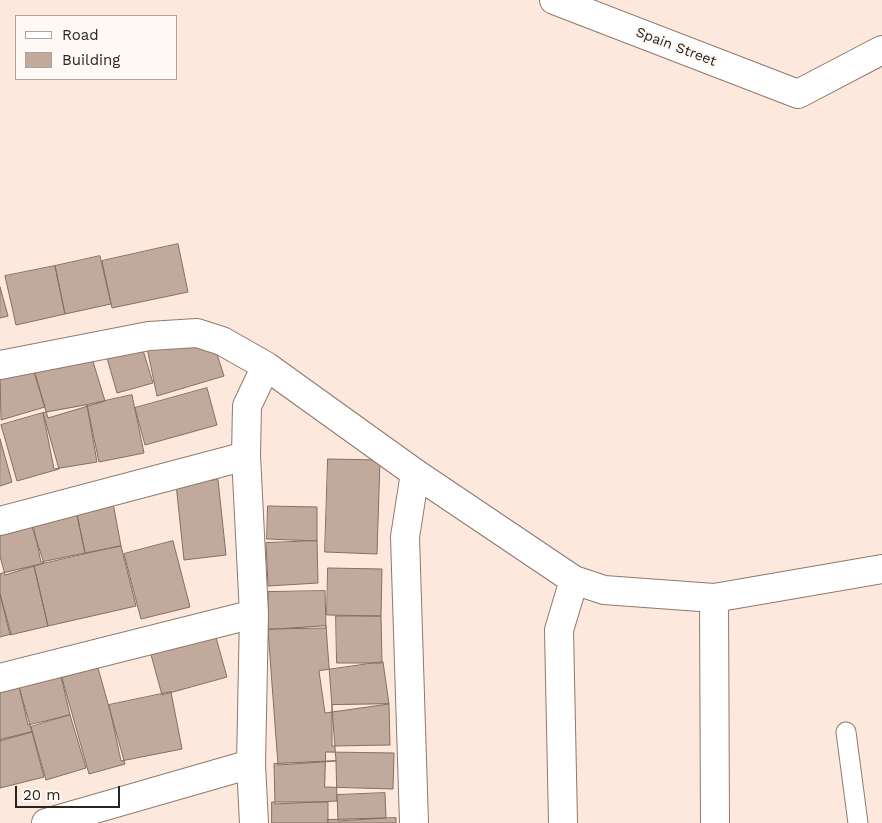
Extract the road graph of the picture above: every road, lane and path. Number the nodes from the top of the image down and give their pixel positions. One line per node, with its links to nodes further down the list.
1 (554, 0): 2 (street, Spain Street)
2 (882, 50)
3 (0, 366): 4 (street)
4 (266, 366): 5 (street); 6 (street)
5 (246, 456): 7 (street); 11 (street)
6 (414, 473): 9 (street); 17 (street)
7 (0, 521)
8 (882, 569): 10 (street)
9 (574, 580): 10 (street); 18 (street)
10 (714, 598): 19 (street)
11 (254, 614): 12 (street); 14 (street)
12 (0, 678)
13 (846, 732): 20 (lane)
14 (250, 764): 15 (street); 16 (street)
15 (46, 823)
16 (254, 823)
17 (414, 823)
18 (563, 823)
19 (715, 823)
20 (858, 823)

